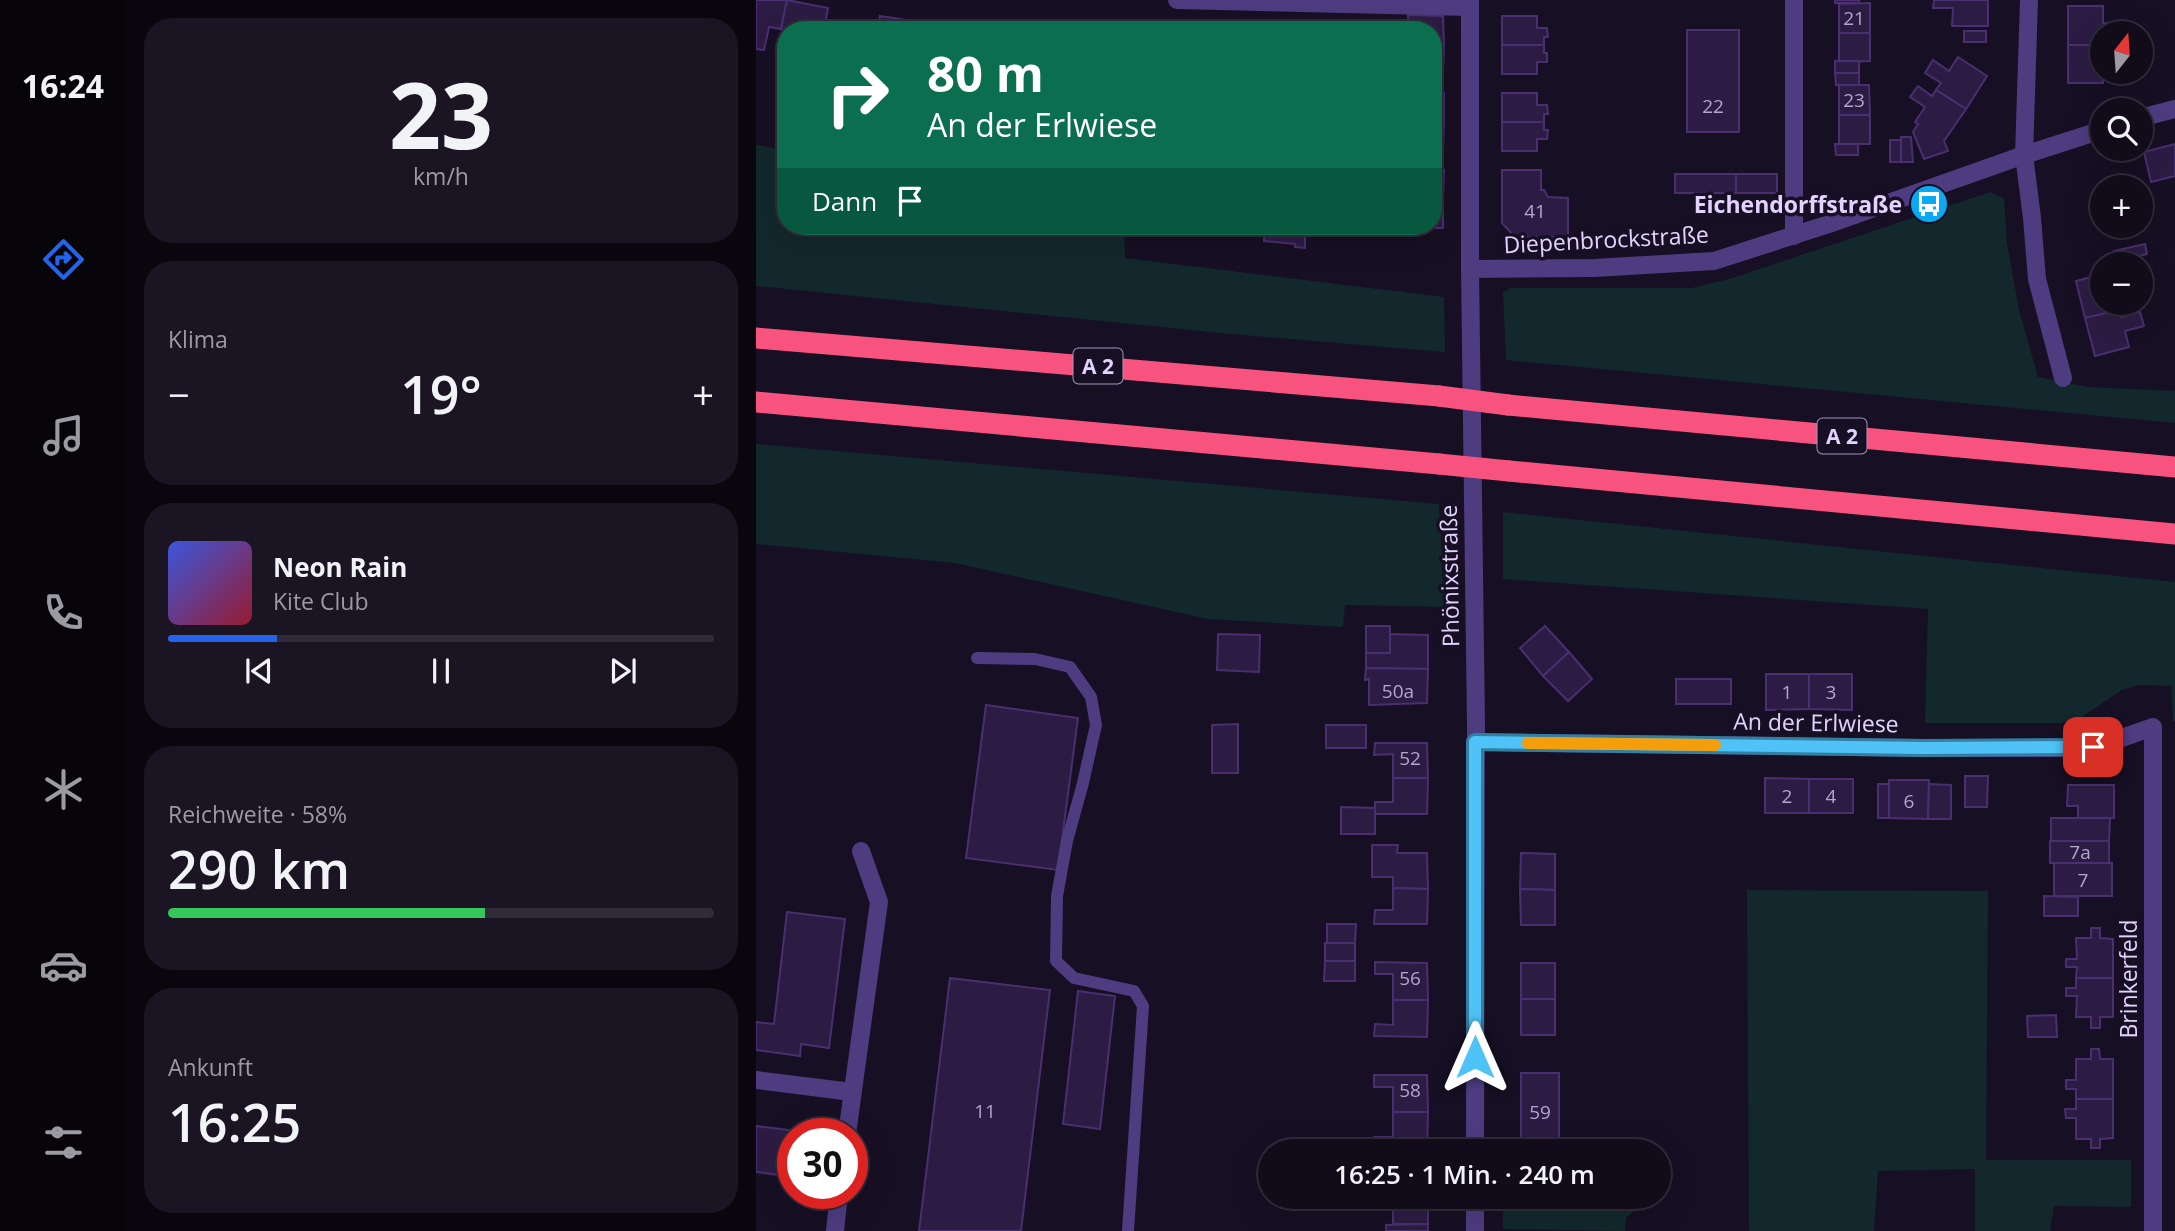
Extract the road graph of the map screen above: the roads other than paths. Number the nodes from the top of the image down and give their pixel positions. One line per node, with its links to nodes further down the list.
1 (1177, 0): 2 (street)
2 (1194, 0): 5 (street)
3 (1794, 0): 10 (street)
4 (2029, 0): 9 (street)
5 (1470, 4): 11 (street, Phönixstraße)
6 (2175, 109): 7 (street)
7 (2153, 115)
8 (2090, 134): 9 (street, Diepenbrockstraße)
9 (2024, 155): 10 (street, Diepenbrockstraße); 13 (street)
10 (1794, 236): 11 (street, Diepenbrockstraße)
11 (1470, 269): 19 (street, Phönixstraße)
12 (756, 338): 15 (highway, A 2, bridge)
13 (2063, 378)
14 (756, 402): 16 (highway, bridge)
15 (2175, 467)
16 (2175, 534)
17 (976, 658): 28 (lane)
18 (2153, 727): 19 (street, An der Erlwiese); 30 (street, Brinkerfeld)
19 (1475, 742): 24 (street, Phönixstraße)
20 (861, 850): 22 (street)
21 (756, 1080): 22 (street)
22 (852, 1092): 23 (street)
23 (849, 1118)
24 (1475, 1139)
25 (837, 1209): 27 (street)
26 (1475, 1209): 29 (street)
27 (835, 1231)
28 (1128, 1231)
29 (1475, 1231)
30 (2153, 1231)

